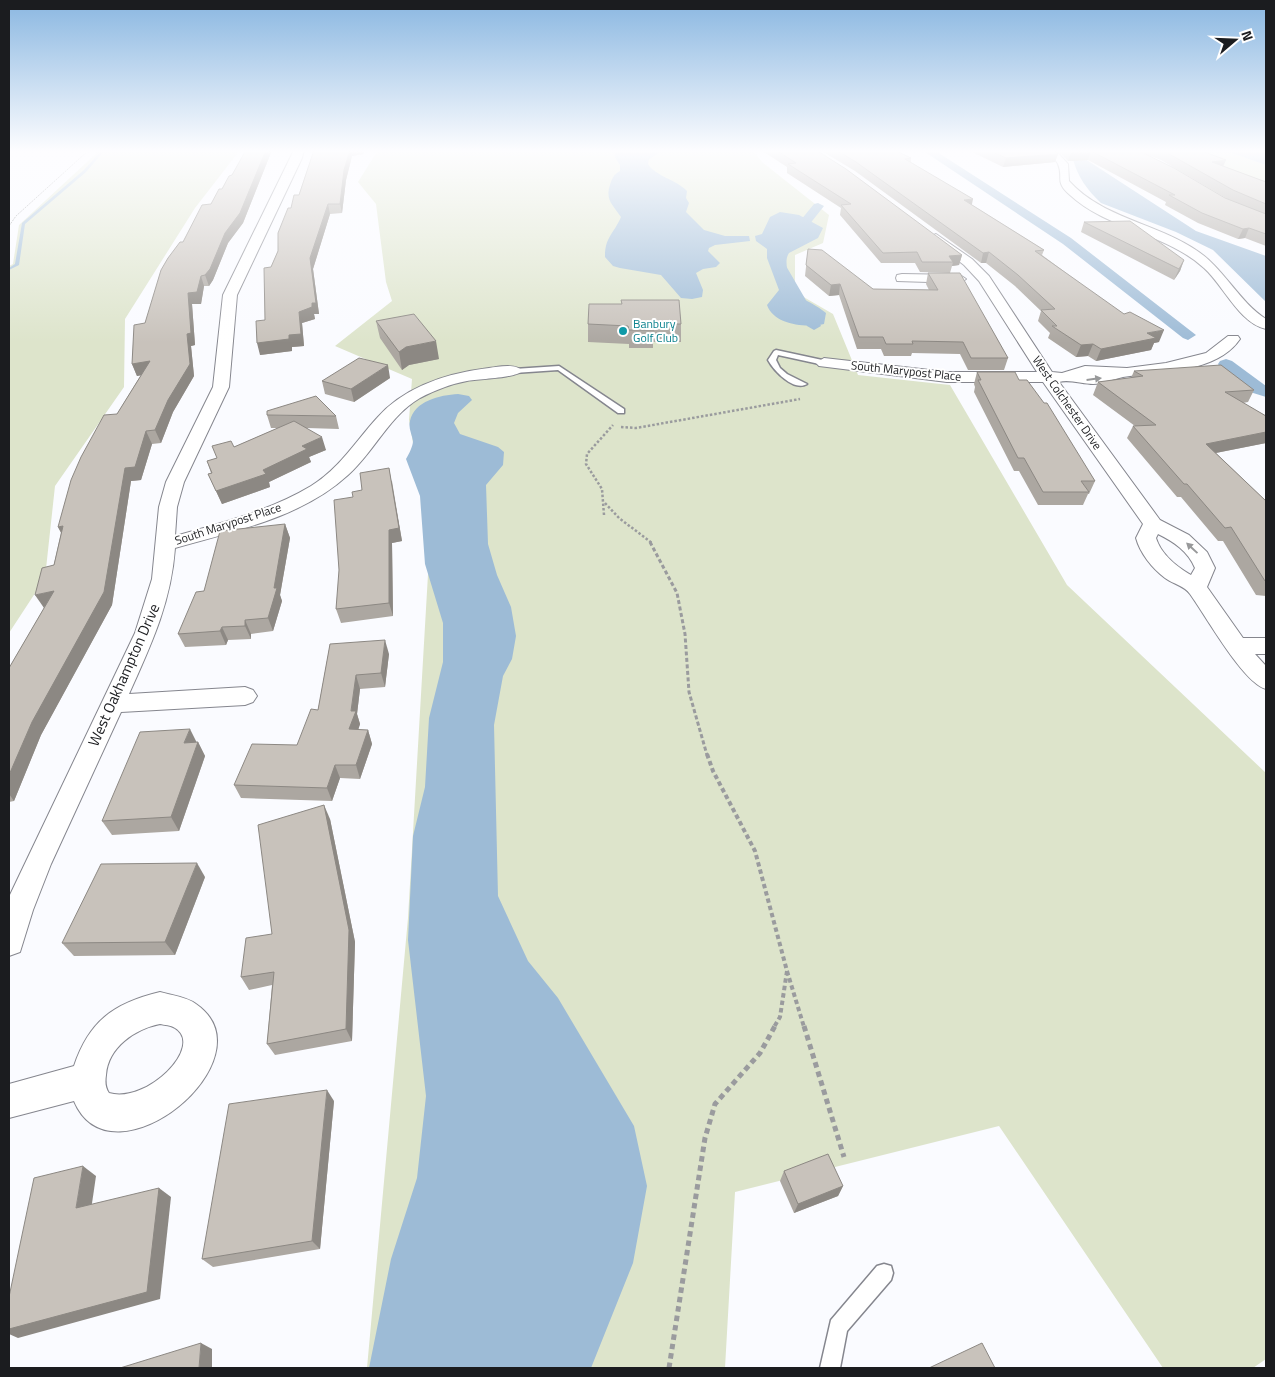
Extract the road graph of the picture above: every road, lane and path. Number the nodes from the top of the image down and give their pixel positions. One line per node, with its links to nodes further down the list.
1 (18, 214): 4 (path)
2 (269, 214): 20 (street, West Oakhampton Drive)
3 (1113, 214): 8 (street)
4 (9, 226)
5 (920, 227): 7 (street, West Colchester Drive)
6 (902, 278): 7 (street)
7 (984, 279): 11 (street, West Colchester Drive)
8 (1254, 331): 11 (street, South Marypost Place)
9 (824, 363): 11 (street, South Marypost Place); 12 (lane)
10 (514, 370): 14 (lane); 20 (street, South Marypost Place)
11 (1048, 378): 19 (street, West Colchester Drive)
12 (803, 384)
13 (807, 398): 16 (path)
14 (621, 411)
15 (610, 420): 16 (path)
16 (613, 425): 17 (path)
17 (605, 503): 18 (path); 28 (path)
18 (604, 515)
19 (1153, 524): 21 (street); 21 (street, West Colchester Drive, one-way to 19)
20 (165, 545): 26 (street, West Oakhampton Drive)
21 (1196, 587): 22 (street)
22 (1237, 646): 23 (street); 24 (street)
23 (1266, 646)
24 (1266, 681)
25 (245, 696): 26 (street)
26 (112, 704): 27 (street, West Oakhampton Drive)
27 (9, 942)
28 (787, 971): 31 (path); 33 (path)
29 (87, 1080): 30 (street)
30 (9, 1101)
31 (844, 1157)
32 (884, 1273): 34 (lane)
33 (669, 1368)
34 (830, 1368)

